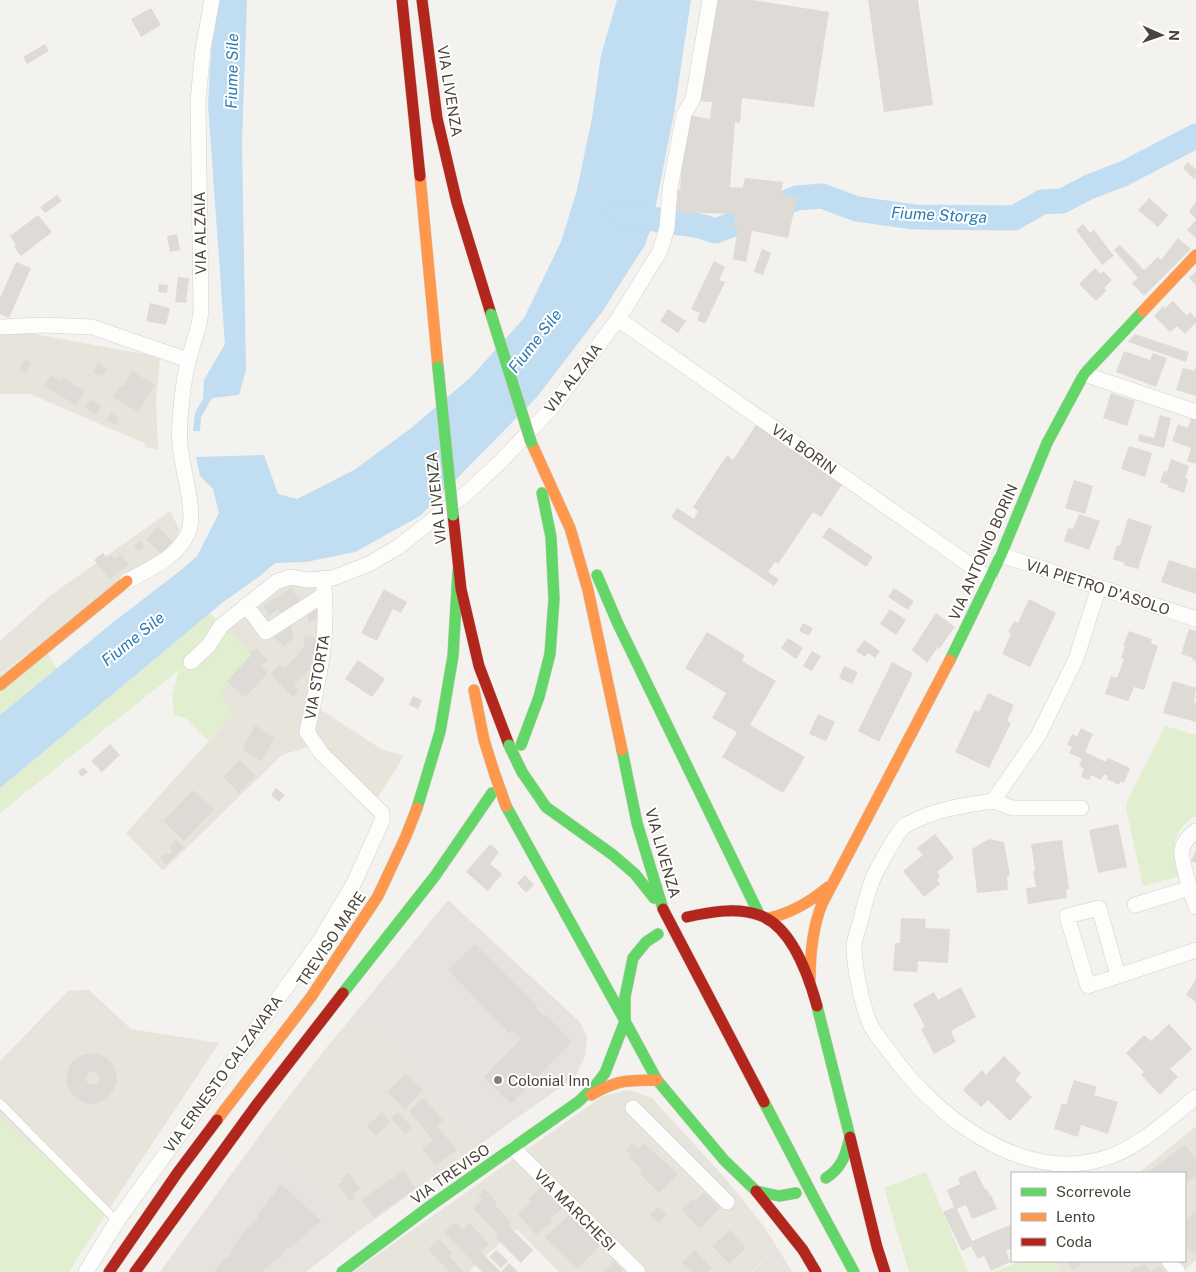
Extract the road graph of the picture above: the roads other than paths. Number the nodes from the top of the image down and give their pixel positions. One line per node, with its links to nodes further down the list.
1 (212, 0): 8 (street, VIA ALZAIA)
2 (402, 0): 14 (main road, VIA LIVENZA, bridge)
3 (422, 0): 11 (main road, VIA LIVENZA, bridge)
4 (710, 0): 6 (street, VIA ALZAIA)
5 (1196, 255): 9 (main road, VIA ANTONIO BORIN)
6 (618, 319): 15 (street, VIA ALZAIA); 16 (street, VIA BORIN)
7 (0, 326): 8 (street)
8 (188, 360): 17 (street, VIA ALZAIA)
9 (1084, 374): 10 (street); 13 (main road, VIA ANTONIO BORIN)
10 (1196, 412)
11 (531, 442): 12 (main road, VIA LIVENZA); 25 (main road)
12 (570, 528): 35 (main road, VIA LIVENZA); 36 (main road)
13 (1001, 555): 16 (main road, VIA ANTONIO BORIN); 18 (street, VIA PIETRO D'ASOLO)
14 (458, 571): 20 (main road, TREVISO MARE); 35 (main road, VIA LIVENZA, bridge)
15 (323, 578): 19 (street, VIA STORTA); 21 (street, VIA ALZAIA)
16 (990, 578): 31 (main road, VIA ANTONIO BORIN)
17 (127, 581): 24 (main road)
18 (1099, 587): 22 (street, VIA PIETRO D'ASOLO); 27 (street)
19 (325, 594): 21 (street); 29 (street, VIA STORTA)
20 (458, 600): 42 (main road, bridge); 59 (main road, TREVISO MARE)
21 (246, 605): 23 (street, VIA ALZAIA)
22 (1196, 619)
23 (191, 662)
24 (0, 685)
25 (521, 745)
26 (492, 792): 60 (main road)
27 (993, 801): 28 (street); 44 (street)
28 (1081, 808)
29 (382, 820): 56 (street, VIA ERNESTO CALZAVARA)
30 (1196, 831): 32 (street)
31 (830, 886): 36 (main road, VIA ANTONIO BORIN); 41 (main road, VIA ANTONIO BORIN)
32 (1190, 888): 33 (street); 34 (street)
33 (1135, 905)
34 (1196, 907)
35 (663, 910): 64 (main road, bridge)
36 (764, 916): 37 (main road); 41 (main road)
37 (687, 917)
38 (658, 934): 42 (main road)
39 (1196, 950): 40 (street)
40 (1118, 976): 40 (street)
41 (810, 980): 48 (main road)
42 (625, 1022): 43 (main road); 45 (main road, VIA TREVISO)
43 (657, 1080): 45 (main road, VIA TREVISO); 50 (main road)
44 (1196, 1097)
45 (578, 1102): 49 (main road, VIA TREVISO)
46 (0, 1103): 56 (lane)
47 (633, 1108): 52 (street)
48 (850, 1137): 51 (main road); 65 (main road)
49 (513, 1148): 61 (main road, VIA TREVISO); 62 (street, VIA MARCHESI)
50 (724, 1160): 52 (street); 53 (main road)
51 (826, 1178)
52 (705, 1179): 55 (street)
53 (756, 1191): 54 (main road); 63 (main road)
54 (796, 1193)
55 (727, 1202)
56 (117, 1221): 58 (street, VIA ERNESTO CALZAVARA)
57 (1170, 1262): 66 (street)
58 (86, 1272)
59 (109, 1272)
60 (135, 1272)
61 (342, 1272)
62 (638, 1272)
63 (816, 1272)
64 (854, 1272)
65 (885, 1272)
66 (1178, 1272)

